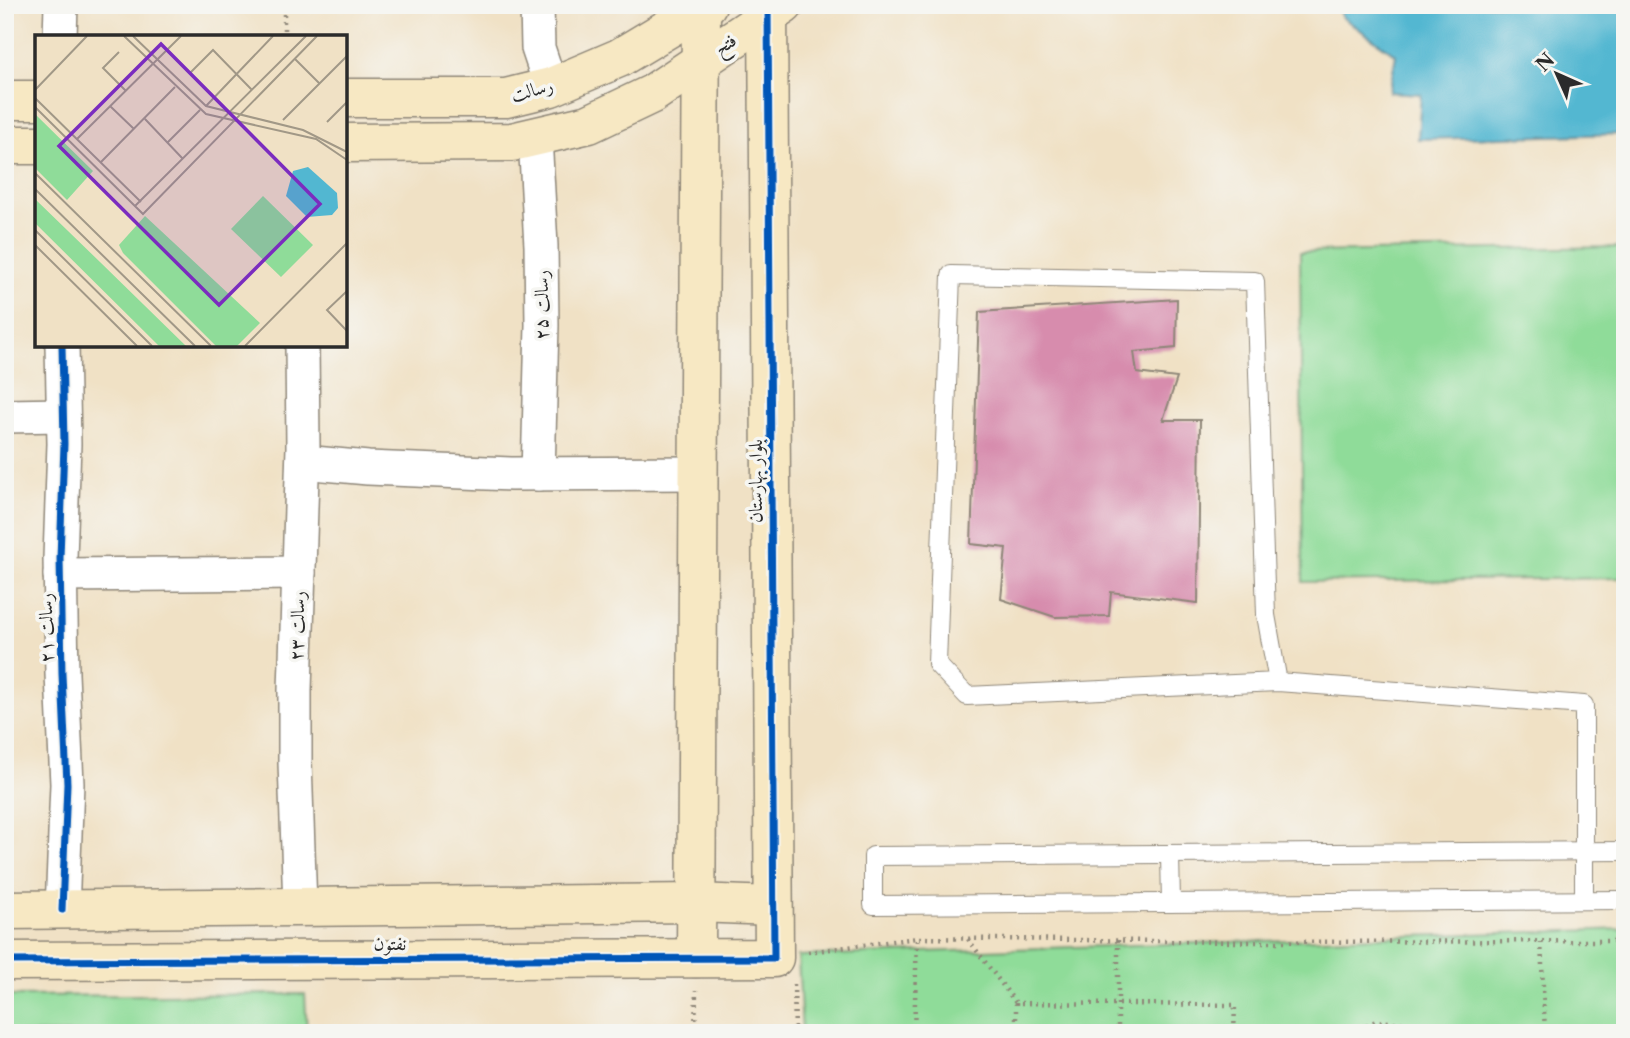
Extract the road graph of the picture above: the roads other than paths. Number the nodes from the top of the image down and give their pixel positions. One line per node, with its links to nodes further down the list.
1 (61, 5): 5 (street)
2 (537, 5): 7 (street)
3 (703, 7): 6 (street); 7 (street, رسالت)
4 (773, 9): 6 (street, فتح); 32 (street, بلوار بهارستان)
5 (60, 35)
6 (700, 61): 11 (street); 20 (street)
7 (551, 87): 8 (street, رسالت)
8 (346, 98)
9 (5, 100): 10 (street)
10 (35, 100)
11 (535, 137): 12 (street); 21 (street, رسالت ۲۵)
12 (346, 143)
13 (5, 145): 14 (street)
14 (35, 145)
15 (62, 346): 17 (street, رسالت ۲۱)
16 (302, 346): 19 (street, رسالت ۲۳)
17 (63, 415): 18 (street); 23 (street, رسالت ۲۱)
18 (5, 416)
19 (303, 462): 21 (street); 22 (street, رسالت ۲۳)
20 (698, 473): 21 (street); 30 (street)
21 (537, 474)
22 (299, 573): 23 (street); 33 (street, رسالت ۲۳)
23 (61, 575): 35 (street, رسالت ۲۱)
24 (1278, 682): 24 (lane); 25 (lane)
25 (1584, 851): 26 (lane); 27 (lane); 28 (lane)
26 (1625, 851)
27 (1170, 854): 31 (lane); 31 (lane)
28 (1584, 900): 29 (lane); 31 (lane)
29 (1625, 900)
30 (697, 903): 32 (street, نفتون); 33 (street, نفتون); 36 (street)
31 (1171, 903)
32 (773, 906): 38 (street, بلوار بهارستان)
33 (300, 907): 35 (street, نفتون)
34 (5, 910): 35 (street, نفتون)
35 (62, 910)
36 (696, 958): 37 (street, نفتون); 38 (street, نفتون)
37 (5, 961)
38 (790, 965)

